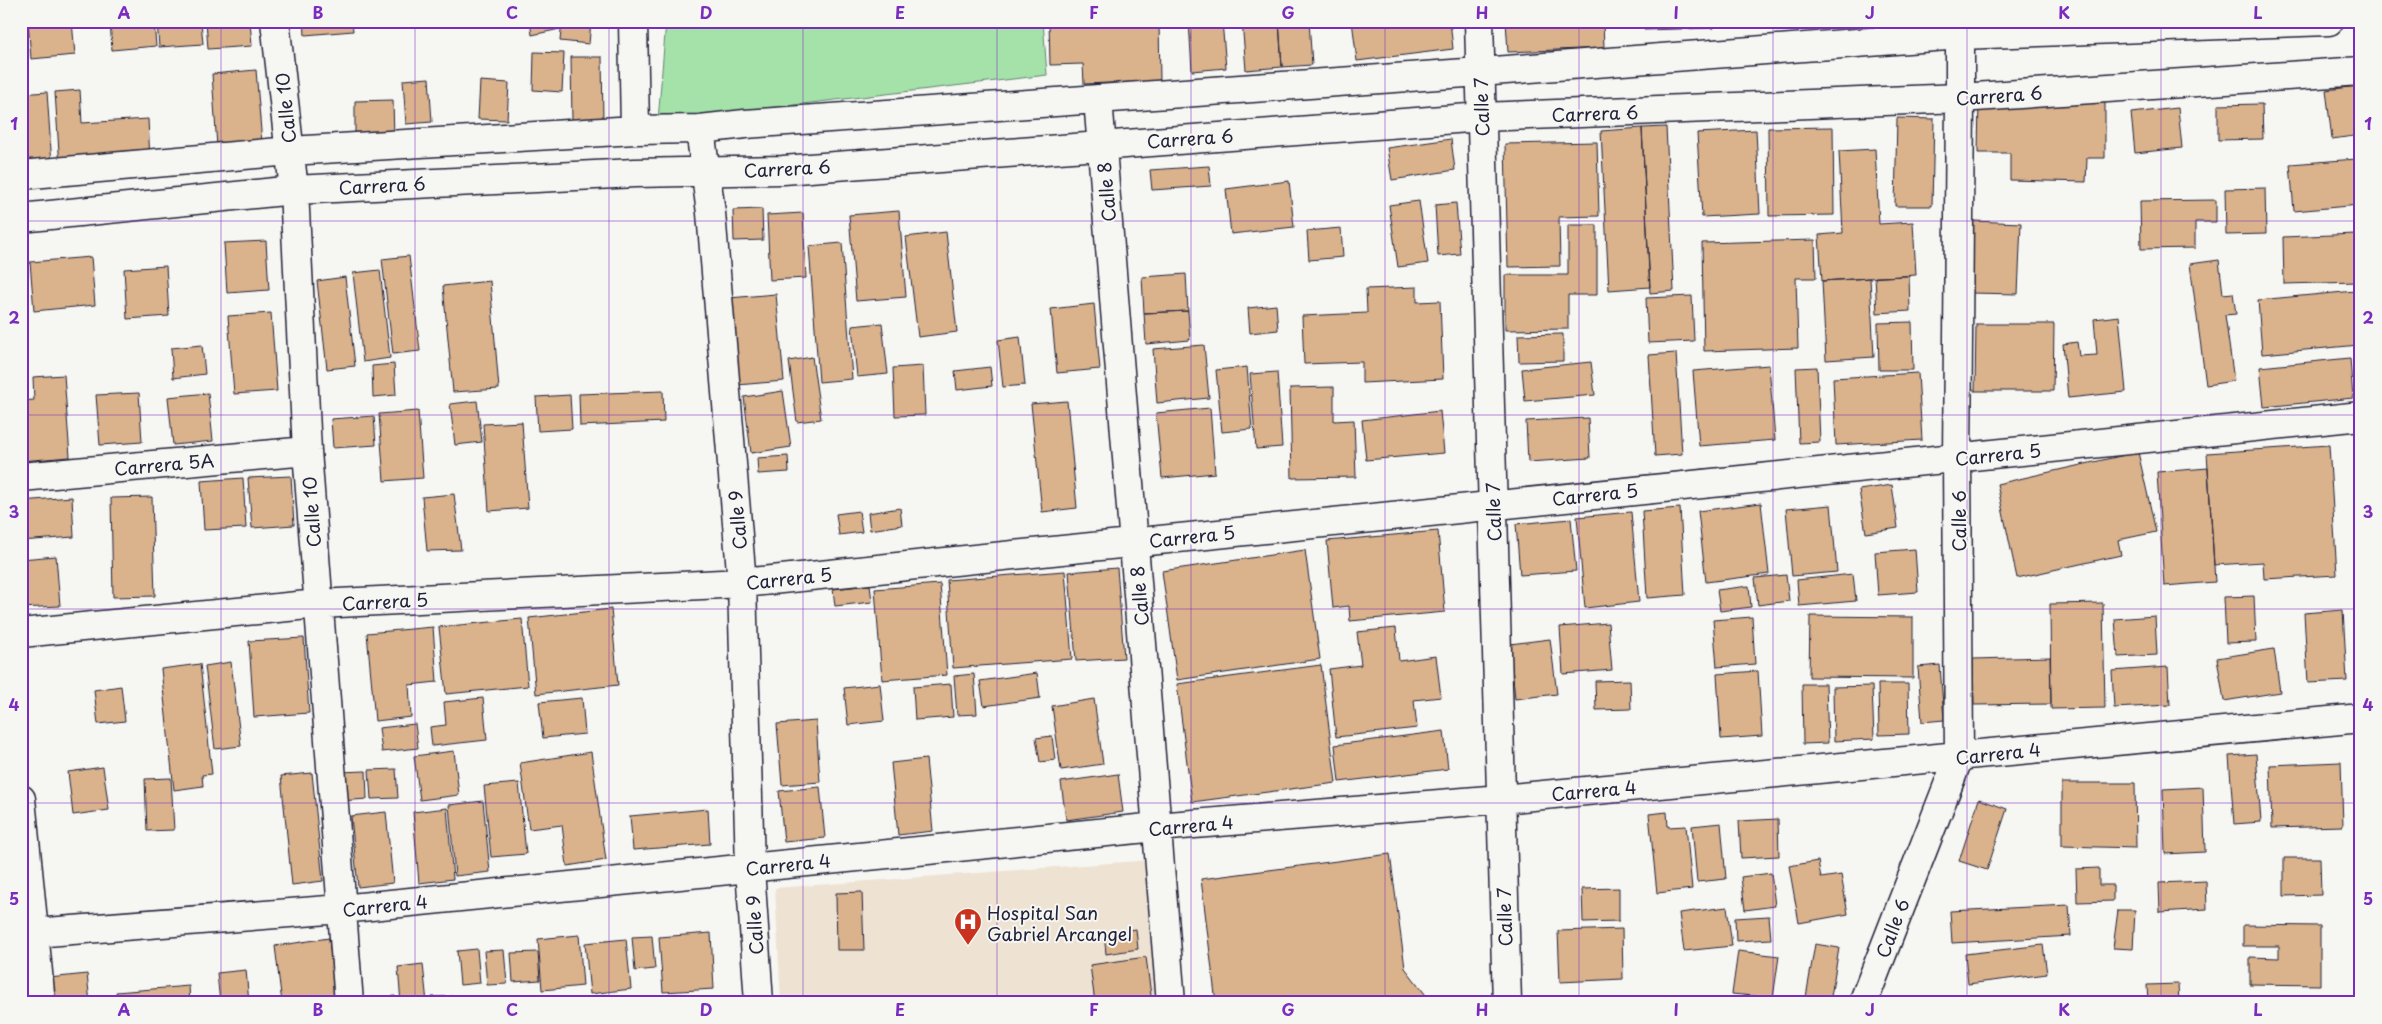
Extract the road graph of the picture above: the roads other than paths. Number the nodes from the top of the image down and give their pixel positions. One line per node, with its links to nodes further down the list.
1 (275, 21): 14 (street, Calle 10)
2 (633, 21): 12 (street)
3 (1479, 21): 7 (street, Calle 7)
4 (2329, 21): 5 (street)
5 (1960, 28): 7 (street); 8 (street, Calle 6)
6 (2361, 71): 8 (street, Carrera 6)
7 (1480, 72): 9 (street); 10 (street, Calle 7)
8 (1960, 98): 10 (street, Carrera 6); 21 (street, Calle 6)
9 (1098, 99): 11 (street); 13 (street, Calle 8)
10 (1482, 117): 13 (street, Carrera 6); 23 (street, Calle 7)
11 (700, 129): 12 (street); 15 (street, Calle 9)
12 (635, 130): 14 (street)
13 (1102, 144): 15 (street, Carrera 6); 24 (street, Calle 8)
14 (290, 151): 16 (street); 17 (street, Calle 10)
15 (705, 172): 17 (street, Carrera 6); 25 (street, Calle 9)
16 (21, 175)
17 (294, 190): 18 (street, Carrera 6); 20 (street, Calle 10)
18 (21, 218)
19 (2361, 416): 21 (street, Carrera 5)
20 (307, 451): 22 (street, Carrera 5A); 26 (street, Calle 10)
21 (1957, 458): 23 (street, Carrera 5); 29 (street, Calle 6)
22 (21, 477)
23 (1493, 504): 24 (street, Carrera 5); 30 (street, Calle 7)
24 (1134, 542): 25 (street, Carrera 5); 32 (street, Calle 8)
25 (742, 583): 26 (street, Carrera 5); 33 (street, Calle 9)
26 (318, 604): 27 (street, Carrera 5); 34 (street, Calle 10)
27 (21, 633)
28 (2361, 718): 29 (street, Carrera 4)
29 (1959, 757): 30 (street, Carrera 4); 41 (street, Calle 6)
30 (1501, 799): 32 (street, Carrera 4); 40 (street, Calle 7)
31 (21, 800): 35 (street)
32 (1157, 827): 33 (street, Carrera 4); 39 (street, Calle 8)
33 (750, 868): 34 (street, Carrera 4); 38 (street, Calle 9)
34 (341, 909): 35 (street, Carrera 4); 37 (street, Calle 10)
35 (28, 934): 36 (street)
36 (41, 1003)
37 (349, 1003)
38 (759, 1003)
39 (1171, 1003)
40 (1507, 1003)
41 (1863, 1003)

